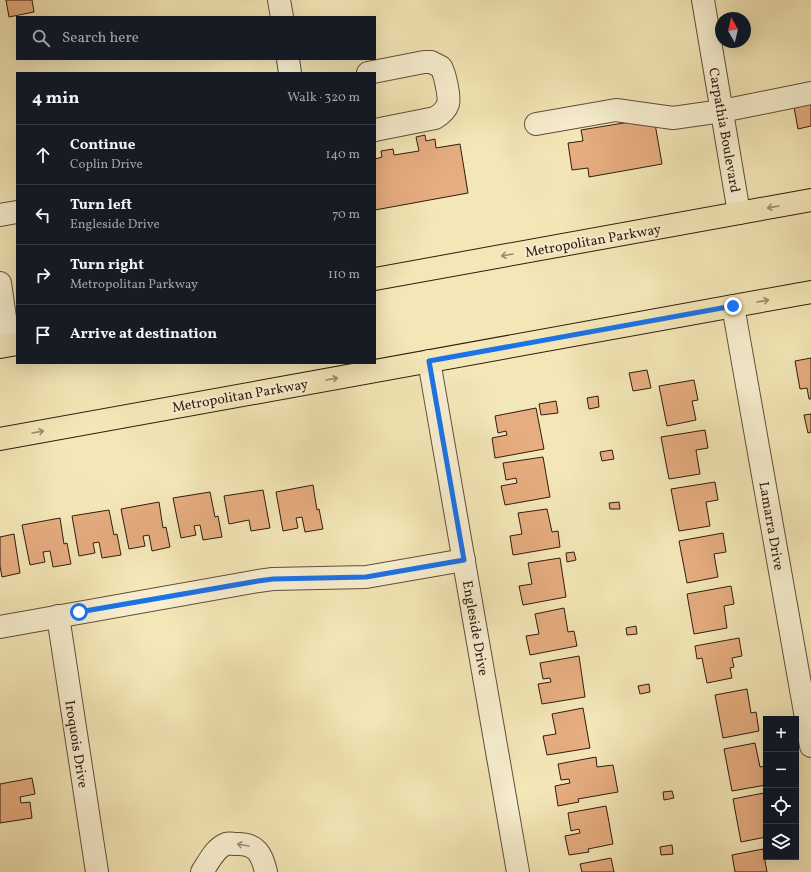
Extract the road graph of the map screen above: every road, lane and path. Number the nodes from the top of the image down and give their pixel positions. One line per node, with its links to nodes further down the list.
1 (279, 0): 3 (street)
2 (703, 0): 8 (street, Carpathia Boulevard)
3 (282, 16)
4 (288, 60): 5 (street)
5 (290, 72)
6 (373, 72): 10 (street)
7 (811, 93): 8 (street)
8 (722, 110): 9 (street); 13 (street, Carpathia Boulevard)
9 (536, 124)
10 (376, 130)
11 (811, 200): 13 (main road, Metropolitan Parkway, one-way to 13)
12 (16, 212): 14 (street)
13 (739, 213): 15 (main road, Metropolitan Parkway, one-way to 15)
14 (0, 215)
15 (376, 279)
16 (0, 283): 19 (street)
17 (811, 292): 18 (main road, Metropolitan Parkway, one-way to 17)
18 (733, 306): 20 (main road, Metropolitan Parkway); 25 (street, Lamarra Drive)
19 (9, 345)
20 (429, 361): 21 (main road, Metropolitan Parkway, one-way to 20); 22 (street, Engleside Drive)
21 (0, 439)
22 (464, 560): 23 (street); 29 (street, Engleside Drive)
23 (58, 616): 24 (street); 26 (street, Iroquois Drive)
24 (0, 627)
25 (811, 746)
26 (97, 872)
27 (202, 872): 28 (street, one-way to 27)
28 (266, 872)
29 (518, 872)

